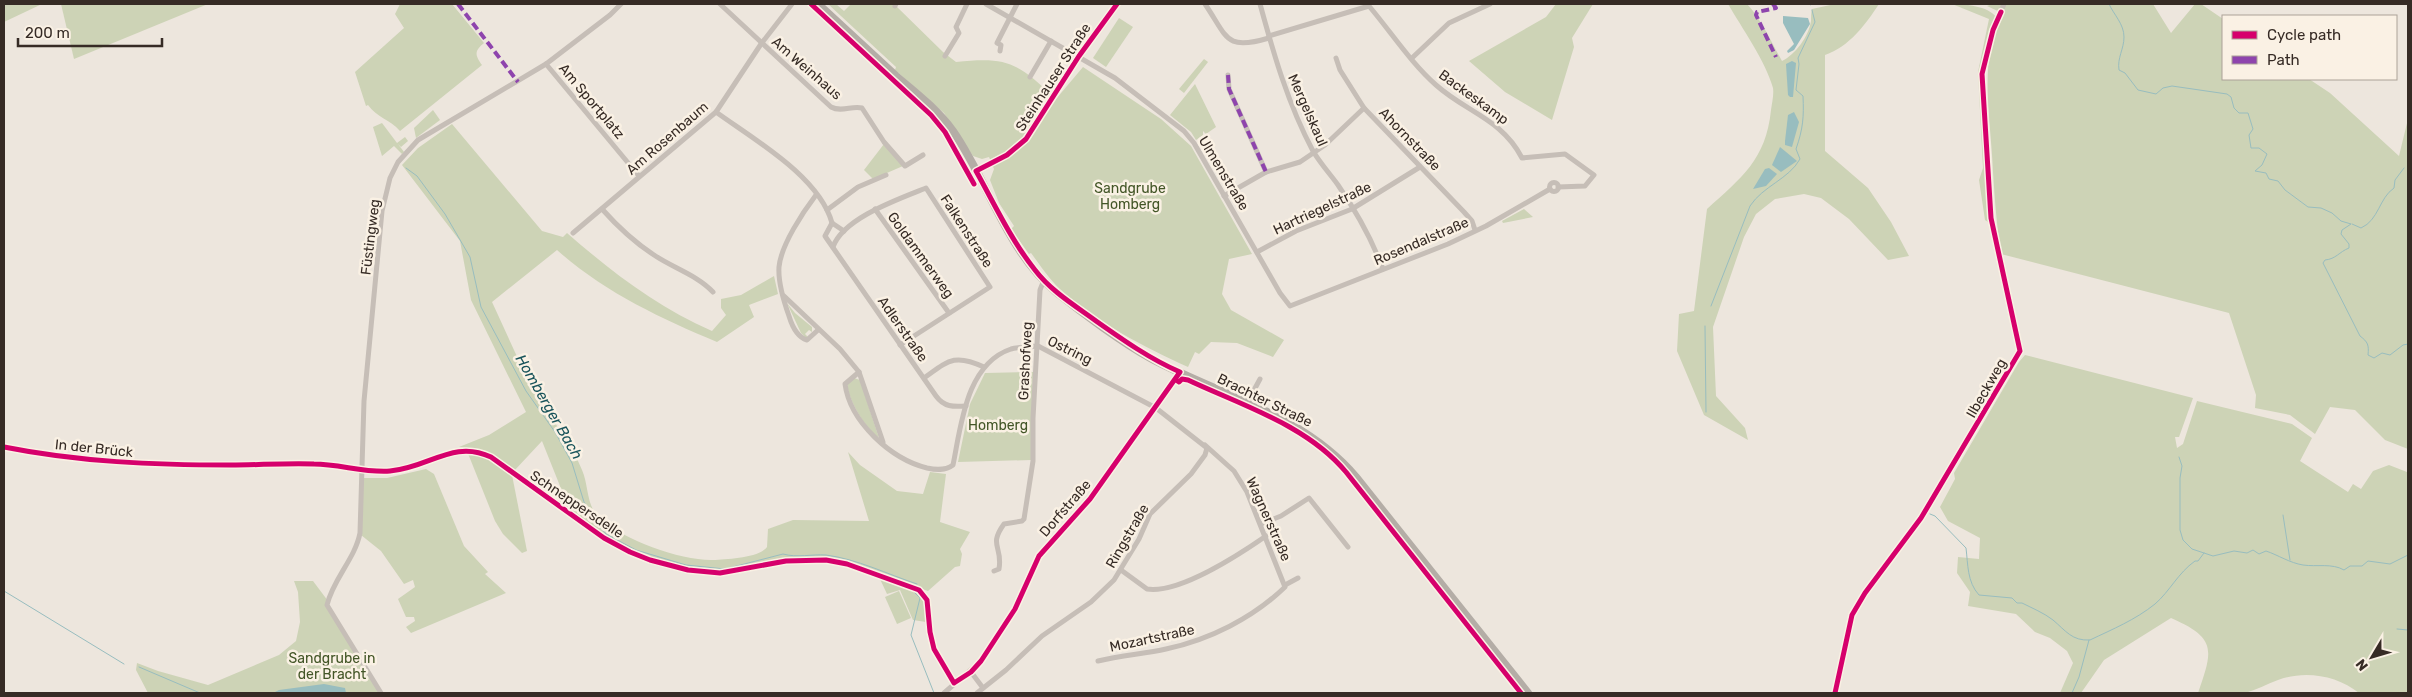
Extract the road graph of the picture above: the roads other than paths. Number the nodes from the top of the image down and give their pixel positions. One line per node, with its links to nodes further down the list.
1 (621, 4): 22 (street, Füstingweg)
2 (720, 4): 16 (street, Am Weinhaus)
3 (792, 4): 16 (street, Am Rosenbaum)
4 (818, 4): 30 (main road, Brachter Straße)
5 (967, 4): 18 (street)
6 (986, 4): 13 (street, Ulmenstraße)
7 (1017, 4): 13 (street)
8 (1117, 4): 19 (street, Steinhauser Straße)
9 (1205, 4): 14 (street)
10 (1260, 4): 14 (street, Mergelskaul)
11 (1490, 4): 21 (street)
12 (2004, 4): 84 (street, Ilbeckweg)
13 (1010, 17): 15 (street, Ulmenstraße); 17 (street)
14 (1269, 37): 21 (street, Backeskamp); 27 (street, Mergelskaul)
15 (1052, 41): 19 (street, Ulmenstraße); 24 (street)
16 (761, 44): 26 (street, Am Rosenbaum); 28 (street, Am Weinhaus)
17 (1000, 51)
18 (946, 56)
19 (1079, 56): 30 (street, Steinhauser Straße); 36 (street, Ulmenstraße)
20 (1336, 58): 25 (street, Ahornstraße)
21 (1412, 58): 34 (street, Backeskamp)
22 (546, 64): 33 (street, Am Sportplatz); 68 (street, Füstingweg)
23 (1228, 74): 31 (street)
24 (1030, 77)
25 (1364, 108): 27 (street); 29 (street, Ahornstraße)
26 (716, 112): 33 (street, Am Rosenbaum); 35 (street)
27 (1314, 153): 31 (street); 38 (street, Mergelskaul)
28 (923, 156)
29 (1420, 167): 38 (street, Hartriegelstraße); 42 (street, Ahornstraße)
30 (976, 172): 48 (main road, Brachter Straße)
31 (1266, 172): 36 (street)
32 (886, 175): 39 (street)
33 (639, 176): 37 (street, Am Rosenbaum)
34 (1558, 187): 42 (street, Rosendalstraße)
35 (816, 195): 39 (street); 50 (street)
36 (1224, 196): 46 (street, Ulmenstraße)
37 (602, 209): 44 (street, Am Rosenbaum); 49 (street)
38 (1352, 209): 46 (street, Hartriegelstraße); 47 (street, Mergelskaul)
39 (827, 210): 41 (street)
40 (875, 210): 43 (street); 52 (street, Goldammerweg); 52 (street, Falkenstraße)
41 (832, 223): 43 (street); 45 (street, Adlerstraße)
42 (1475, 230): 47 (street, Rosendalstraße)
43 (844, 231): 45 (street)
44 (573, 233)
45 (833, 247): 54 (street, Adlerstraße)
46 (1258, 252): 51 (street, Ulmenstraße)
47 (1383, 269): 51 (street, Rosendalstraße)
48 (1044, 280): 55 (street, Grashofweg); 58 (main road, Brachter Straße)
49 (713, 292)
50 (784, 296): 53 (street); 53 (street)
51 (1297, 305)
52 (949, 312): 54 (street)
53 (818, 330): 57 (street)
54 (900, 345): 59 (street, Adlerstraße)
55 (1038, 346): 56 (street, Ostring); 63 (street, Ostring); 73 (street, Grashofweg)
56 (984, 367): 59 (street); 62 (street)
57 (859, 372): 64 (street); 64 (street)
58 (1180, 372): 61 (main road, Brachter Straße); 63 (street, Dorfstraße)
59 (924, 378): 62 (street, Adlerstraße)
60 (1260, 379): 61 (street)
61 (1247, 403): 83 (main road, Brachter Straße)
62 (966, 406): 64 (street)
63 (1156, 408): 65 (street); 77 (street, Dorfstraße)
64 (883, 443)
65 (1205, 445): 69 (street, Wagnerstraße); 72 (street, Ringstraße)
66 (4, 447): 67 (street, In der Brück)
67 (183, 465): 68 (street, Schneppersdelle)
68 (362, 471): 78 (street, Schneppersdelle); 80 (street, Füstingweg)
69 (1261, 524): 70 (street, Wagnerstraße); 71 (street)
70 (1266, 536): 72 (street); 75 (street, Wagnerstraße)
71 (1348, 547)
72 (1121, 570): 79 (street, Ringstraße)
73 (994, 571)
74 (1298, 578): 75 (street)
75 (1285, 586): 76 (street, Mozartstraße)
76 (1098, 661)
77 (971, 672): 78 (street, Dorfstraße); 79 (street)
78 (954, 683): 81 (street, Dorfstraße)
79 (983, 688): 82 (street, Ringstraße)
80 (381, 693)
81 (944, 693)
82 (977, 693)
83 (1528, 693)
84 (1835, 693)

